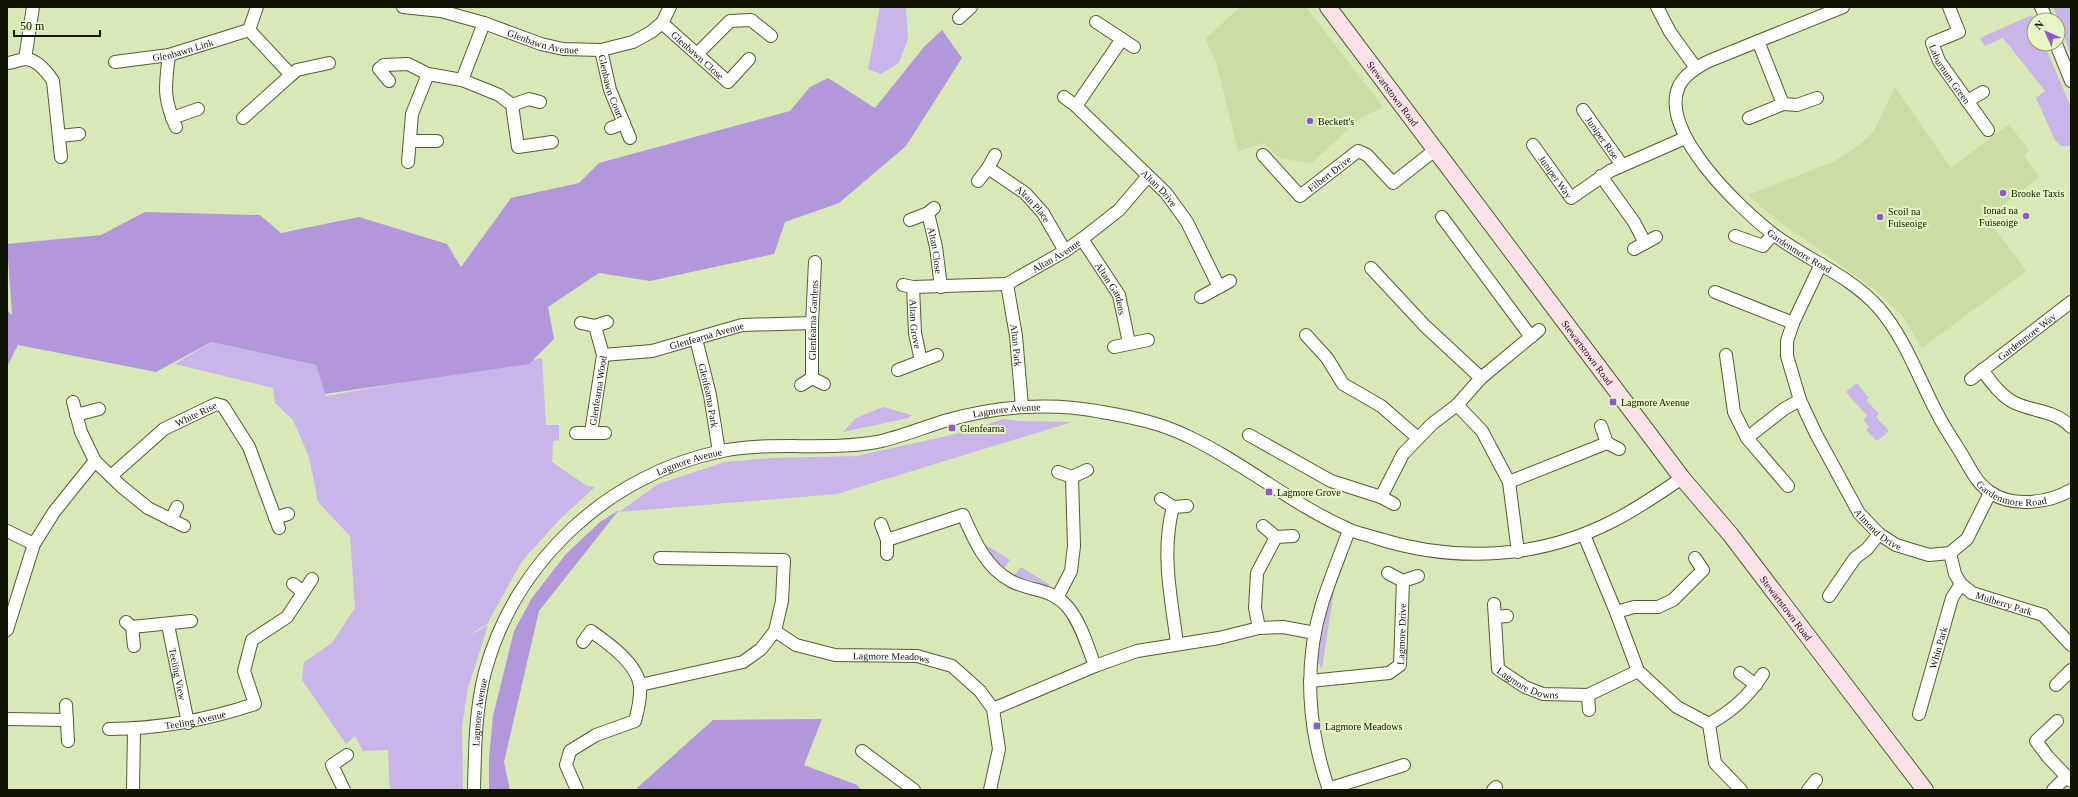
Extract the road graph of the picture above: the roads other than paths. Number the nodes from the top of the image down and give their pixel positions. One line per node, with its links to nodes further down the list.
1 (33, 7): 23 (street)
2 (257, 7): 14 (street)
3 (403, 7): 12 (street, Glenbawn Avenue)
4 (670, 7): 13 (street)
5 (1328, 7): 57 (main road, Stewartstown Road)
6 (1657, 7): 28 (street)
7 (1843, 7): 17 (street, Gardenmore Road)
8 (1949, 7): 37 (street, Laburnum Green)
9 (970, 8): 10 (street)
10 (959, 18)
11 (1096, 22): 16 (street)
12 (484, 23): 19 (street, Glenbawn Avenue); 31 (street)
13 (662, 23): 19 (street, Glenbawn Avenue); 21 (street, Glenbawn Close)
14 (249, 30): 22 (street, Glenbawn Link); 30 (street)
15 (771, 36): 21 (street)
16 (1122, 39): 18 (street); 41 (street)
17 (1758, 41): 28 (street, Gardenmore Road); 39 (street)
18 (1134, 46)
19 (601, 50): 46 (street, Glenbawn Court)
20 (2059, 52): 33 (street)
21 (697, 54): 24 (street, Glenbawn Close)
22 (169, 55): 25 (street, Glenbawn Link); 42 (street)
23 (25, 59): 26 (street); 50 (street)
24 (749, 59)
25 (115, 62)
26 (7, 63)
27 (329, 63): 30 (street)
28 (1696, 68): 52 (street, Gardenmore Road)
29 (428, 74): 31 (street); 32 (street); 53 (street)
30 (291, 75): 44 (street)
31 (462, 80): 40 (street)
32 (389, 81)
33 (2071, 81)
34 (1983, 92): 37 (street)
35 (1064, 97): 41 (street, Altan Drive)
36 (1817, 98): 39 (street)
37 (1967, 101): 48 (street, Laburnum Green)
38 (540, 102): 40 (street)
39 (1783, 104): 45 (street)
40 (512, 105): 55 (street)
41 (1076, 106): 64 (street, Altan Drive)
42 (198, 109)
43 (1583, 110): 62 (street, Juniper Rise)
44 (243, 118)
45 (1749, 118)
46 (624, 123): 47 (street, Glenbawn Court); 51 (street, Glenbawn Court)
47 (611, 128)
48 (1988, 130)
49 (79, 134): 50 (street)
50 (59, 136): 60 (street)
51 (630, 138)
52 (1685, 138): 62 (street, Juniper Way); 69 (street, Gardenmore Road)
53 (410, 141): 54 (street); 61 (street)
54 (437, 141)
55 (552, 142)
56 (1533, 145): 65 (street, Juniper Way)
57 (1435, 150): 58 (street, Filbert Drive); 125 (main road, Stewartstown Road)
58 (1263, 155)
59 (995, 156): 63 (street)
60 (61, 157)
61 (408, 162)
62 (1622, 165): 65 (street, Juniper Way)
63 (988, 168): 66 (street); 73 (street, Altan Place)
64 (1148, 176): 71 (street, Altan Avenue); 80 (street, Altan Drive)
65 (1601, 176): 72 (street)
66 (978, 181)
67 (1442, 217): 99 (street)
68 (910, 220): 78 (street, Altan Close)
69 (1773, 234): 70 (street); 75 (street, Gardenmore Road)
70 (1735, 236)
71 (1082, 239): 73 (street, Altan Avenue); 90 (street, Altan Gardens)
72 (1634, 249)
73 (1064, 251): 77 (street, Altan Avenue)
74 (814, 260): 84 (street, Glenfearna Gardens)
75 (1821, 264): 85 (street, Almond Drive); 129 (street, Gardenmore Road)
76 (1371, 268): 99 (street)
77 (1007, 284): 78 (street, Altan Avenue); 106 (street, Altan Park)
78 (941, 287): 95 (street, Altan Grove)
79 (1716, 292): 85 (street)
80 (1201, 297)
81 (2071, 302): 97 (street, Gardenmore Way)
82 (608, 322): 86 (street)
83 (581, 323): 86 (street)
84 (812, 323): 88 (street, Glenfearna Avenue); 98 (street, Glenfearna Gardens)
85 (1793, 323): 103 (street, Almond Drive)
86 (595, 326): 92 (street, Glenfearna Wood)
87 (1306, 335): 115 (street)
88 (696, 339): 92 (street, Glenfearna Avenue); 119 (street, Glenfearna Park)
89 (1148, 340): 90 (street)
90 (1129, 343): 91 (street)
91 (1114, 347)
92 (602, 355): 112 (street, Glenfearna Wood)
93 (936, 355): 95 (street, Altan Grove)
94 (1726, 355): 116 (street)
95 (921, 361): 96 (street, Altan Grove)
96 (898, 370)
97 (1982, 370): 100 (street, Gardenmore Way); 110 (street)
98 (812, 378): 101 (street); 102 (street)
99 (1481, 378): 105 (street)
100 (1971, 379)
101 (824, 384)
102 (801, 385)
103 (1800, 400): 116 (street); 143 (street, Almond Drive)
104 (73, 402): 108 (street)
105 (1457, 405): 115 (street); 126 (street)
106 (1022, 407): 119 (street, Lagmore Avenue); 141 (street, Lagmore Avenue)
107 (99, 409): 108 (street)
108 (76, 415): 120 (street)
109 (1601, 426): 117 (street)
110 (2071, 427)
111 (576, 433): 112 (street, Glenfearna Wood)
112 (591, 433): 113 (street, Glenfearna Wood)
113 (605, 433)
114 (1249, 435): 130 (street)
115 (1418, 438): 130 (street)
116 (1747, 438): 127 (street)
117 (1607, 442): 118 (street); 126 (street)
118 (1619, 450)
119 (719, 452): 206 (street, Lagmore Avenue)
120 (95, 461): 123 (street); 148 (street)
121 (1087, 470): 124 (street)
122 (1058, 472): 124 (street)
123 (111, 476): 136 (street, White Rise); 137 (street)
124 (1072, 477): 162 (street)
125 (1682, 478): 144 (street, Lagmore Avenue); 213 (main road, Stewartstown Road)
126 (1509, 482): 149 (street)
127 (1788, 486)
128 (2071, 490): 129 (street, Gardenmore Road)
129 (1990, 492): 151 (street)
130 (1381, 497): 132 (street)
131 (1161, 499): 135 (street)
132 (1394, 504)
133 (1187, 506): 135 (street)
134 (177, 507): 137 (street)
135 (1173, 507): 174 (street)
136 (288, 514)
137 (171, 520): 139 (street)
138 (881, 524): 147 (street)
139 (184, 526)
140 (1263, 526): 145 (street)
141 (1349, 530): 149 (street, Lagmore Avenue); 172 (street)
142 (7, 531): 148 (street)
143 (1880, 534): 151 (street, Almond Drive); 161 (street)
144 (1584, 535): 149 (street, Lagmore Avenue); 164 (street)
145 (1276, 536): 146 (street); 170 (street)
146 (1292, 536)
147 (888, 540): 150 (street); 162 (street)
148 (34, 544): 169 (street)
149 (1518, 552)
150 (887, 554)
151 (1950, 554): 159 (street, Mulberry Park)
152 (660, 558): 171 (street)
153 (1695, 558): 164 (street)
154 (1388, 573): 157 (street)
155 (1418, 576): 157 (street)
156 (312, 579): 160 (street)
157 (1403, 581): 182 (street, Lagmore Drive)
158 (293, 584): 160 (street)
159 (1962, 584): 175 (street, Mulberry Park); 190 (street, Whin Park)
160 (303, 592): 194 (street, Teeling Avenue)
161 (1829, 596)
162 (1057, 598): 177 (street)
163 (1494, 604): 166 (street, Lagmore Downs)
164 (1616, 612): 179 (street)
165 (1507, 616): 166 (street)
166 (1495, 617): 186 (street, Lagmore Downs)
167 (191, 621): 168 (street)
168 (168, 624): 176 (street); 194 (street, Teeling View)
169 (7, 628)
170 (1259, 628): 172 (street); 174 (street)
171 (775, 631): 183 (street); 188 (street, Lagmore Meadows)
172 (1314, 633): 182 (street)
173 (583, 642): 183 (street)
174 (1177, 643): 177 (street)
175 (2071, 644)
176 (134, 646)
177 (1095, 666): 188 (street)
178 (2071, 670): 185 (street)
179 (1638, 671): 186 (street, Lagmore Downs); 195 (street)
180 (1740, 673): 184 (street)
181 (1763, 674): 184 (street)
182 (1310, 681): 210 (street)
183 (640, 685): 207 (street)
184 (1756, 685): 195 (street)
185 (2056, 685)
186 (1588, 695): 189 (street)
187 (66, 705): 192 (street)
188 (993, 709): 209 (street, Lagmore Meadows)
189 (1589, 710)
190 (1919, 714)
191 (7, 719): 192 (street)
192 (67, 720): 198 (street)
193 (2058, 721): 202 (street)
194 (188, 723): 197 (street, Teeling Avenue)
195 (1709, 724): 211 (street)
196 (109, 729): 197 (street, Teeling Avenue)
197 (134, 729): 204 (street)
198 (68, 741)
199 (862, 751): 208 (street)
200 (347, 755): 205 (street)
201 (1404, 765): 210 (street)
202 (2069, 779): 214 (street)
203 (1816, 780): 212 (street)
204 (133, 790)
205 (344, 790)
206 (474, 790)
207 (578, 790)
208 (914, 790)
209 (990, 790)
210 (1329, 790)
211 (1741, 790)
212 (1808, 790)
213 (1925, 790)
214 (2053, 790)

